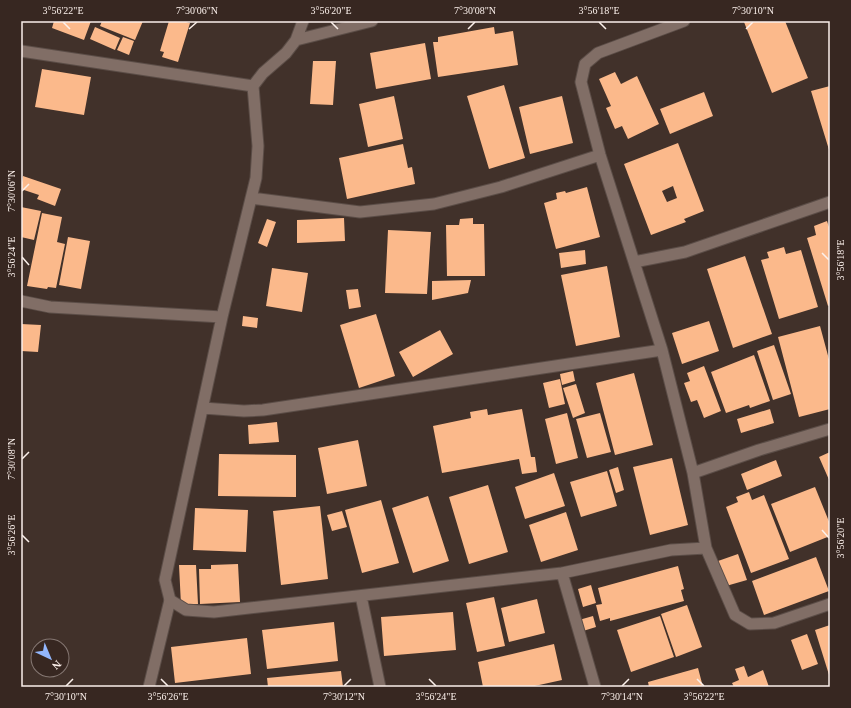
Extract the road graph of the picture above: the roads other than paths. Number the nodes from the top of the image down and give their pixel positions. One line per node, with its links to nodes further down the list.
1 (303, 21): 4 (street)
2 (372, 21): 4 (street)
3 (684, 21): 7 (street)
4 (296, 40): 6 (street)
5 (21, 51): 6 (street)
6 (253, 86): 8 (street)
7 (600, 155): 8 (street); 10 (street)
8 (251, 198): 12 (street)
9 (830, 202): 10 (street)
10 (634, 262): 13 (street)
11 (21, 301): 12 (street)
12 (222, 317): 14 (street)
13 (662, 350): 14 (street); 16 (street)
14 (203, 408): 20 (street)
15 (830, 429): 16 (street)
16 (693, 473): 17 (street)
17 (706, 548): 18 (street); 21 (street)
18 (562, 573): 19 (street); 24 (street)
19 (361, 596): 20 (street); 23 (street)
20 (170, 600): 22 (street)
21 (830, 604)
22 (149, 687)
23 (380, 687)
24 (594, 687)

